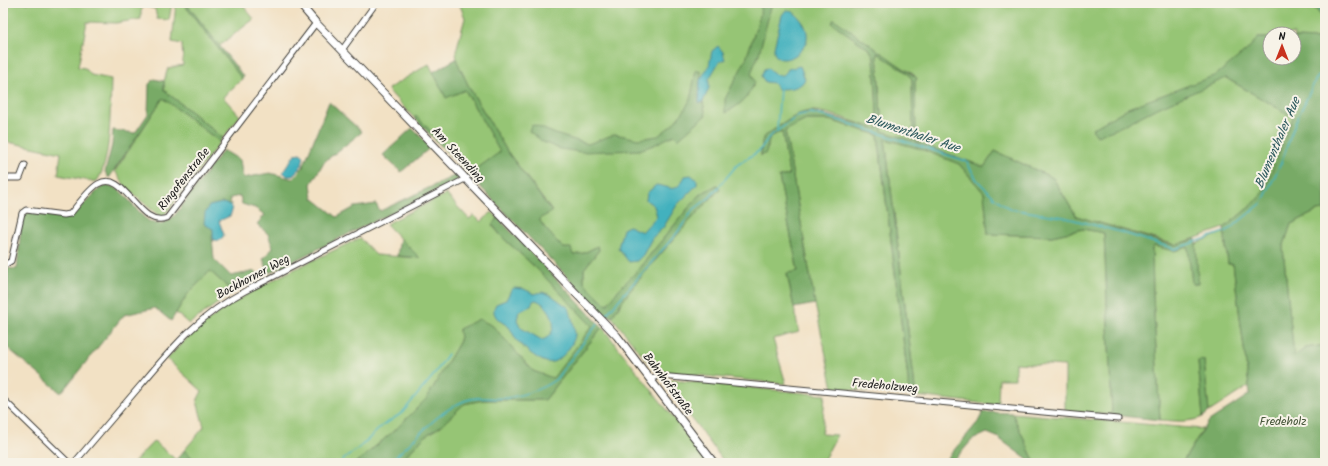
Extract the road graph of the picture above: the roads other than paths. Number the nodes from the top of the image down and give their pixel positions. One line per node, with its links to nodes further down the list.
1 (299, 3): 3 (street, Am Steending)
2 (376, 3): 4 (street)
3 (316, 23): 4 (street, Am Steending); 8 (street, Ringofenstraße)
4 (342, 50): 7 (street, Am Steending)
5 (25, 165): 6 (street)
6 (3, 178)
7 (466, 179): 9 (street, Am Steending); 14 (street, Bockhorner Weg)
8 (3, 266)
9 (603, 320): 10 (street, Bahnhofstraße)
10 (650, 378): 12 (street, Fredeholzweg); 15 (street, Bahnhofstraße)
11 (3, 399): 13 (street)
12 (1118, 419)
13 (69, 463)
14 (74, 463)
15 (714, 463)

